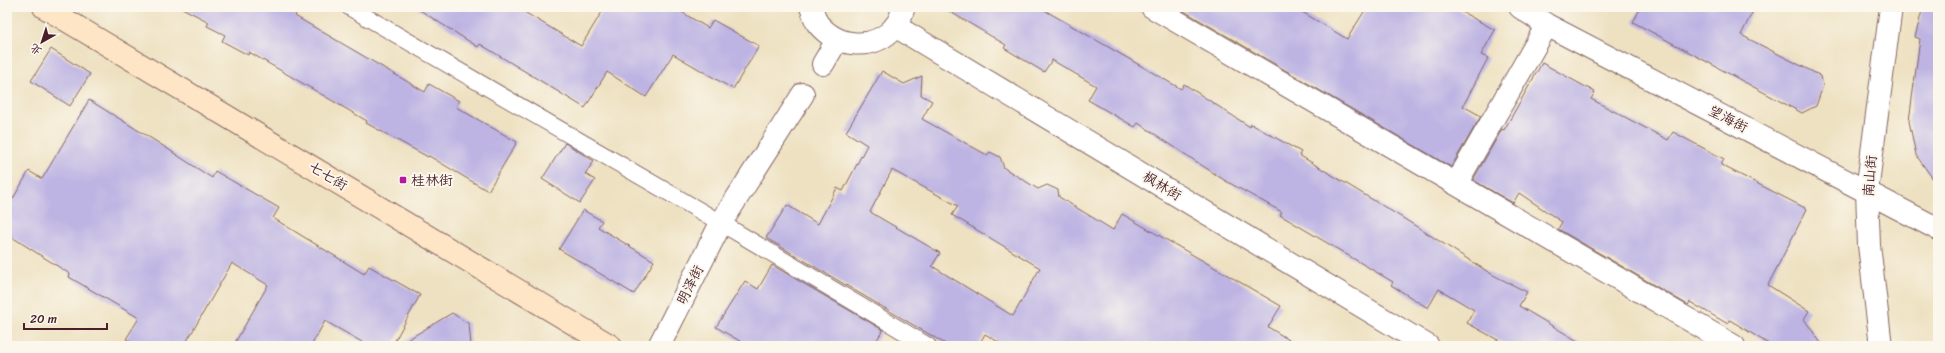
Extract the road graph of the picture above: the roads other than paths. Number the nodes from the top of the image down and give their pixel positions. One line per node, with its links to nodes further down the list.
1 (44, 7): 16 (main road, 七七街)
2 (349, 7): 14 (lane)
3 (811, 7): 9 (street)
4 (1152, 7): 12 (street)
5 (1520, 7): 8 (street, 望海街)
6 (1891, 7): 13 (street, 南山街)
7 (900, 17): 9 (street); 19 (street, 枫林街)
8 (1547, 26): 12 (street); 13 (street, 望海街)
9 (837, 40): 10 (street)
10 (823, 64)
11 (803, 94): 14 (street, 明泽街)
12 (1456, 184): 20 (street)
13 (1867, 191): 15 (street, 望海街); 21 (street, 南山街)
14 (721, 223): 17 (street, 明泽街); 18 (lane)
15 (1938, 228)
16 (611, 346)
17 (659, 346)
18 (928, 346)
19 (1428, 346)
20 (1734, 346)
21 (1881, 346)

